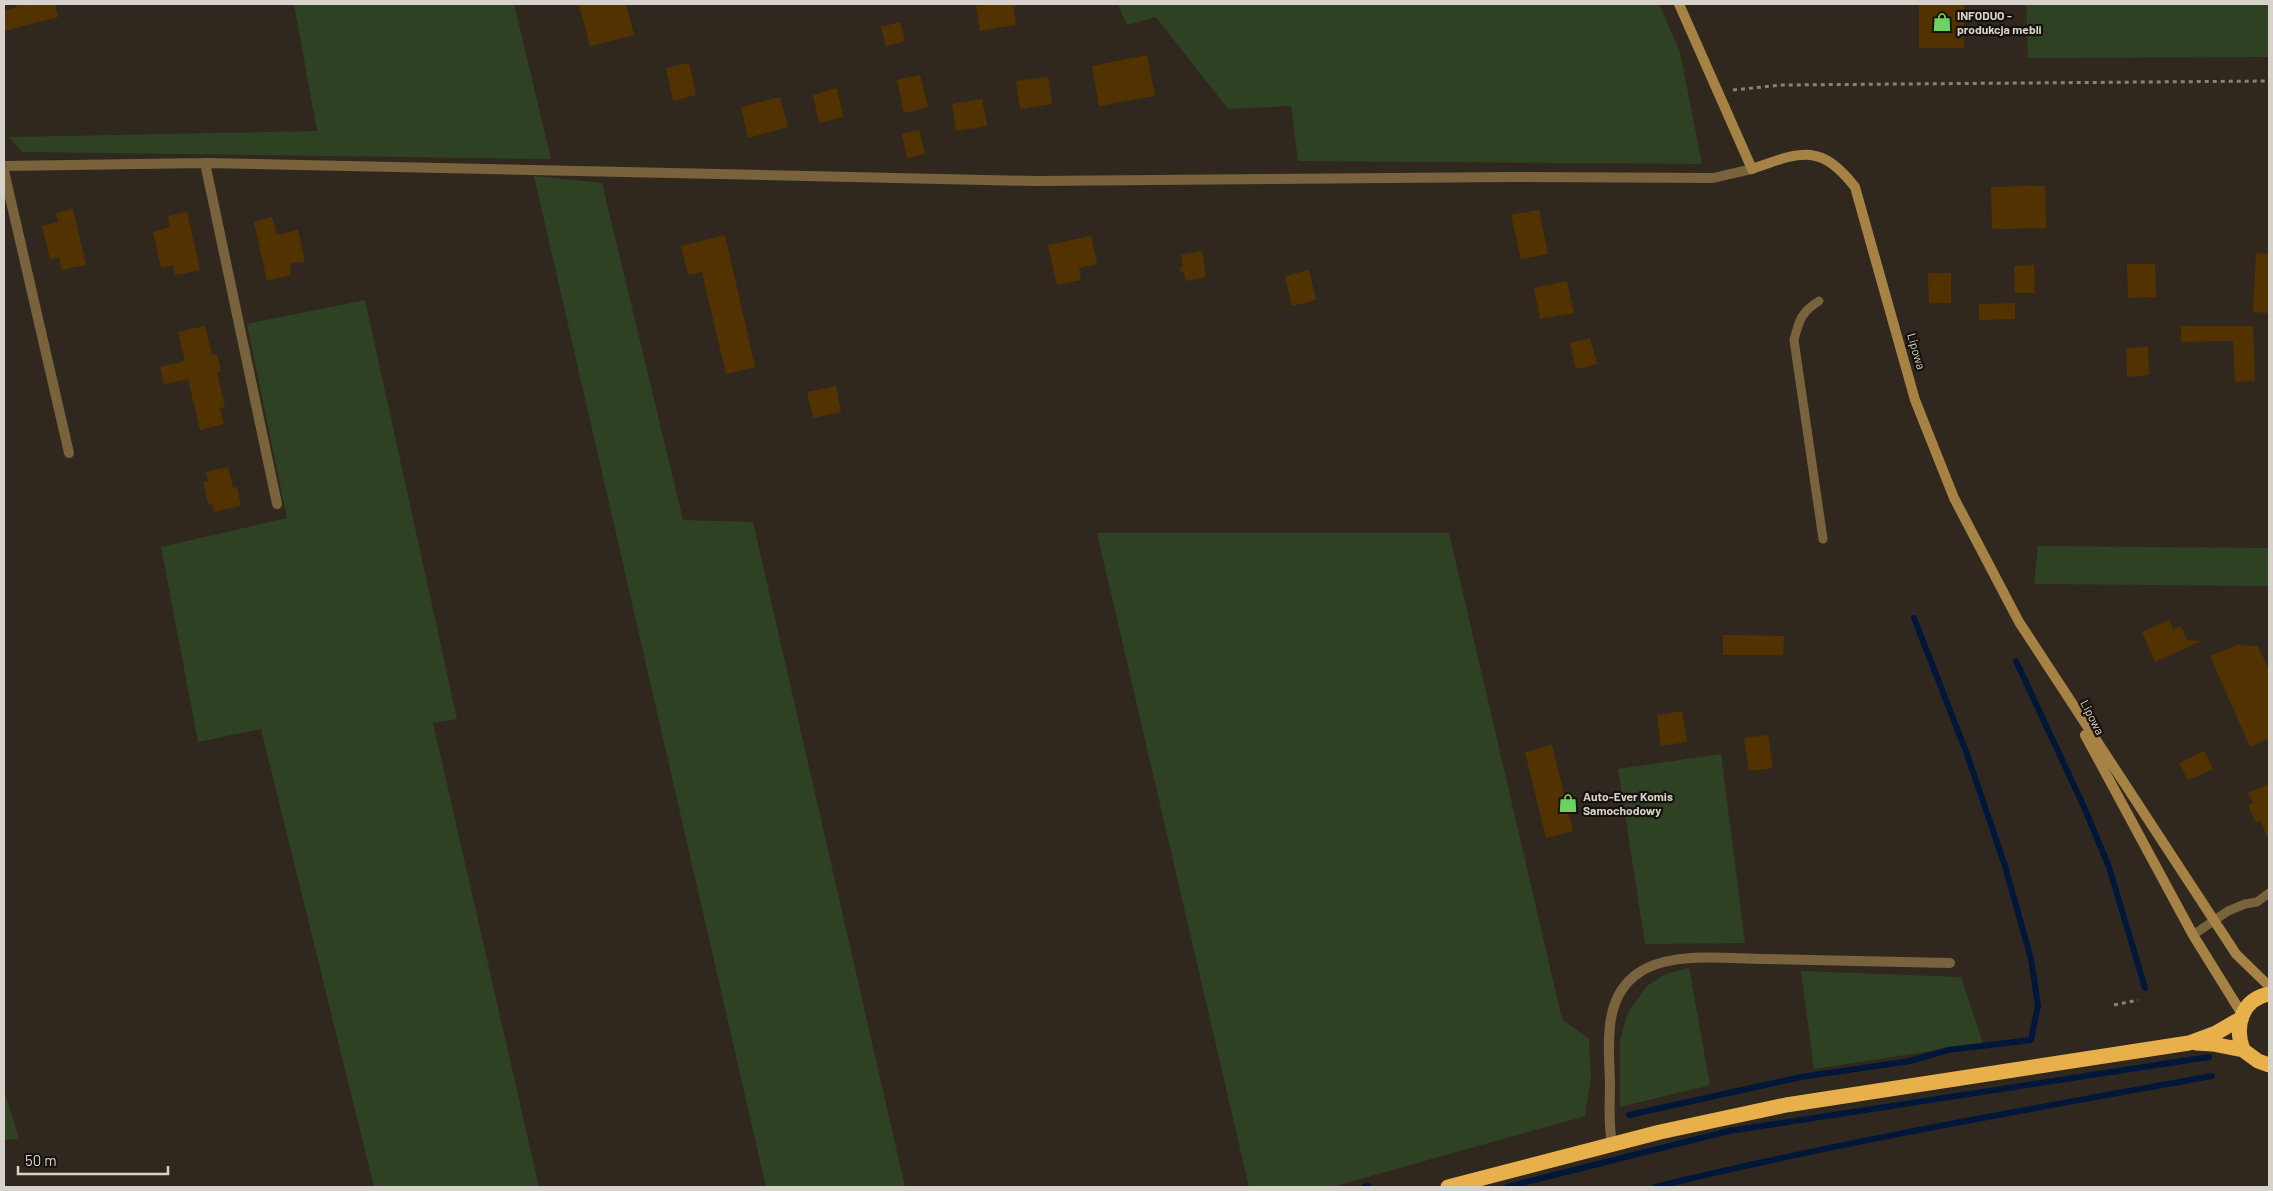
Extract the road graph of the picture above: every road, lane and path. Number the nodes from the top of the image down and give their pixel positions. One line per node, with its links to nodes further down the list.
1 (1679, 4): 3 (main road)
2 (2269, 81): 3 (path)
3 (1718, 92): 6 (main road)
4 (206, 163): 5 (street); 6 (street); 10 (street)
5 (4, 166)
6 (1752, 169): 12 (main road, Lipowa)
7 (4, 171): 9 (street)
8 (1819, 301): 11 (lane)
9 (69, 453)
10 (278, 504)
11 (1824, 539)
12 (2064, 694): 14 (main road, Lipowa); 15 (main road, Lipowa)
13 (2267, 897): 14 (lane)
14 (2214, 920): 15 (lane); 17 (main road, Lipowa)
15 (2193, 935): 21 (main road, Lipowa)
16 (1950, 963): 25 (street)
17 (2269, 986)
18 (2269, 994): 21 (highway)
19 (2138, 1000): 20 (path)
20 (2114, 1005)
21 (2241, 1017): 22 (highway); 23 (highway, Lipowa)
22 (2189, 1043): 23 (highway); 25 (highway)
23 (2243, 1050): 24 (highway)
24 (2269, 1065)
25 (1612, 1143): 26 (highway)
26 (1448, 1187)

